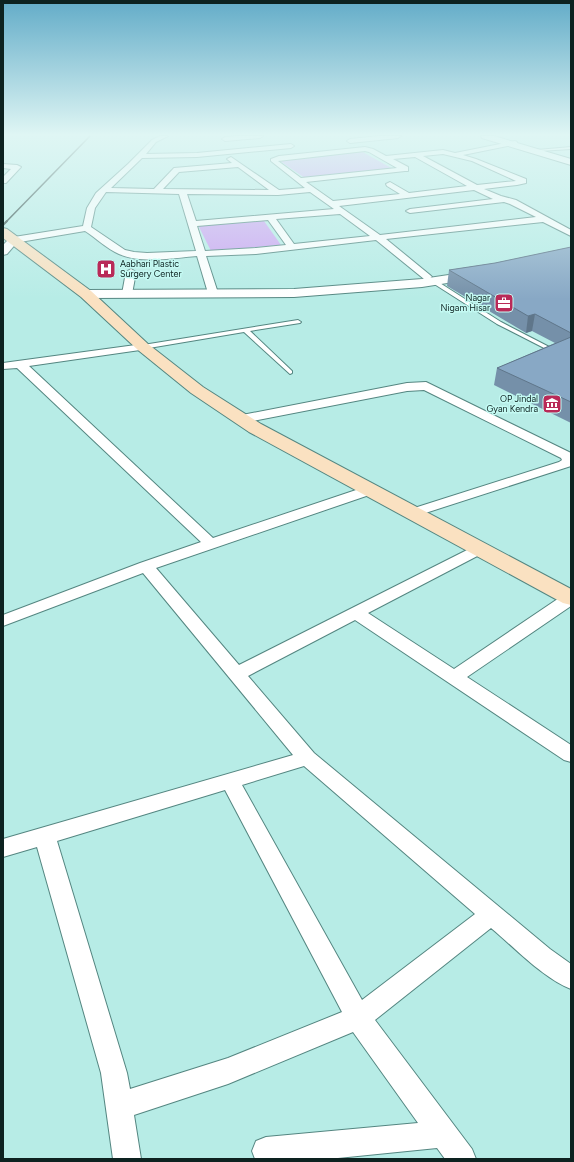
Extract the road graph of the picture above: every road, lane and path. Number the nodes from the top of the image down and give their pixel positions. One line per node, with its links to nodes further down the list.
1 (104, 190): 21 (street)
2 (110, 190): 9 (street)
3 (274, 190): 11 (street)
4 (309, 190): 11 (street)
5 (312, 190): 15 (street)
6 (400, 190): 12 (street)
7 (454, 190): 12 (street)
8 (481, 190): 14 (street)
9 (154, 192): 10 (street)
10 (183, 193): 11 (street); 20 (street)
11 (278, 193)
12 (407, 195): 13 (street)
13 (390, 197): 15 (street); 16 (street)
14 (504, 200): 16 (street); 19 (street)
15 (332, 204): 17 (street)
16 (405, 208): 22 (street)
17 (342, 211): 18 (street); 24 (street)
18 (270, 217): 20 (street); 26 (street)
19 (544, 219): 22 (street); 23 (street)
20 (192, 224): 27 (street)
21 (87, 228): 25 (street); 27 (street)
22 (440, 231): 24 (street)
23 (571, 233)
24 (380, 238): 26 (street); 30 (street)
25 (7, 242): 32 (main road)
26 (292, 247): 27 (street)
27 (201, 254): 31 (street)
28 (486, 270): 30 (street)
29 (131, 272): 33 (street)
30 (431, 279): 31 (street); 39 (lane)
31 (213, 293): 34 (street)
32 (86, 294): 33 (street); 35 (main road)
33 (127, 294): 34 (street)
34 (146, 294): 35 (street)
35 (104, 312): 38 (main road)
36 (298, 322): 37 (lane)
37 (246, 331): 38 (lane); 42 (lane)
38 (144, 347): 40 (street); 43 (main road)
39 (559, 354)
40 (20, 364): 41 (street); 46 (street)
41 (3, 366)
42 (290, 372)
43 (242, 419): 44 (main road); 45 (street)
44 (370, 490): 45 (main road); 46 (street)
45 (413, 513): 47 (main road)
46 (211, 544): 48 (street)
47 (480, 549): 49 (main road); 50 (street)
48 (146, 566): 51 (street); 52 (street)
49 (571, 598): 53 (street)
50 (356, 613): 52 (street); 53 (street)
51 (3, 621)
52 (237, 674): 55 (street)
53 (453, 678): 54 (street)
54 (571, 754)
55 (307, 758): 56 (street); 59 (street)
56 (230, 781): 57 (street); 61 (street)
57 (45, 836): 58 (street); 62 (street)
58 (3, 848)
59 (491, 914): 60 (street); 61 (street)
60 (571, 978)
61 (358, 1018): 62 (street); 63 (street)
62 (119, 1106): 65 (street)
63 (443, 1134): 64 (street); 66 (street)
64 (266, 1151)
65 (127, 1159)
66 (462, 1159)

